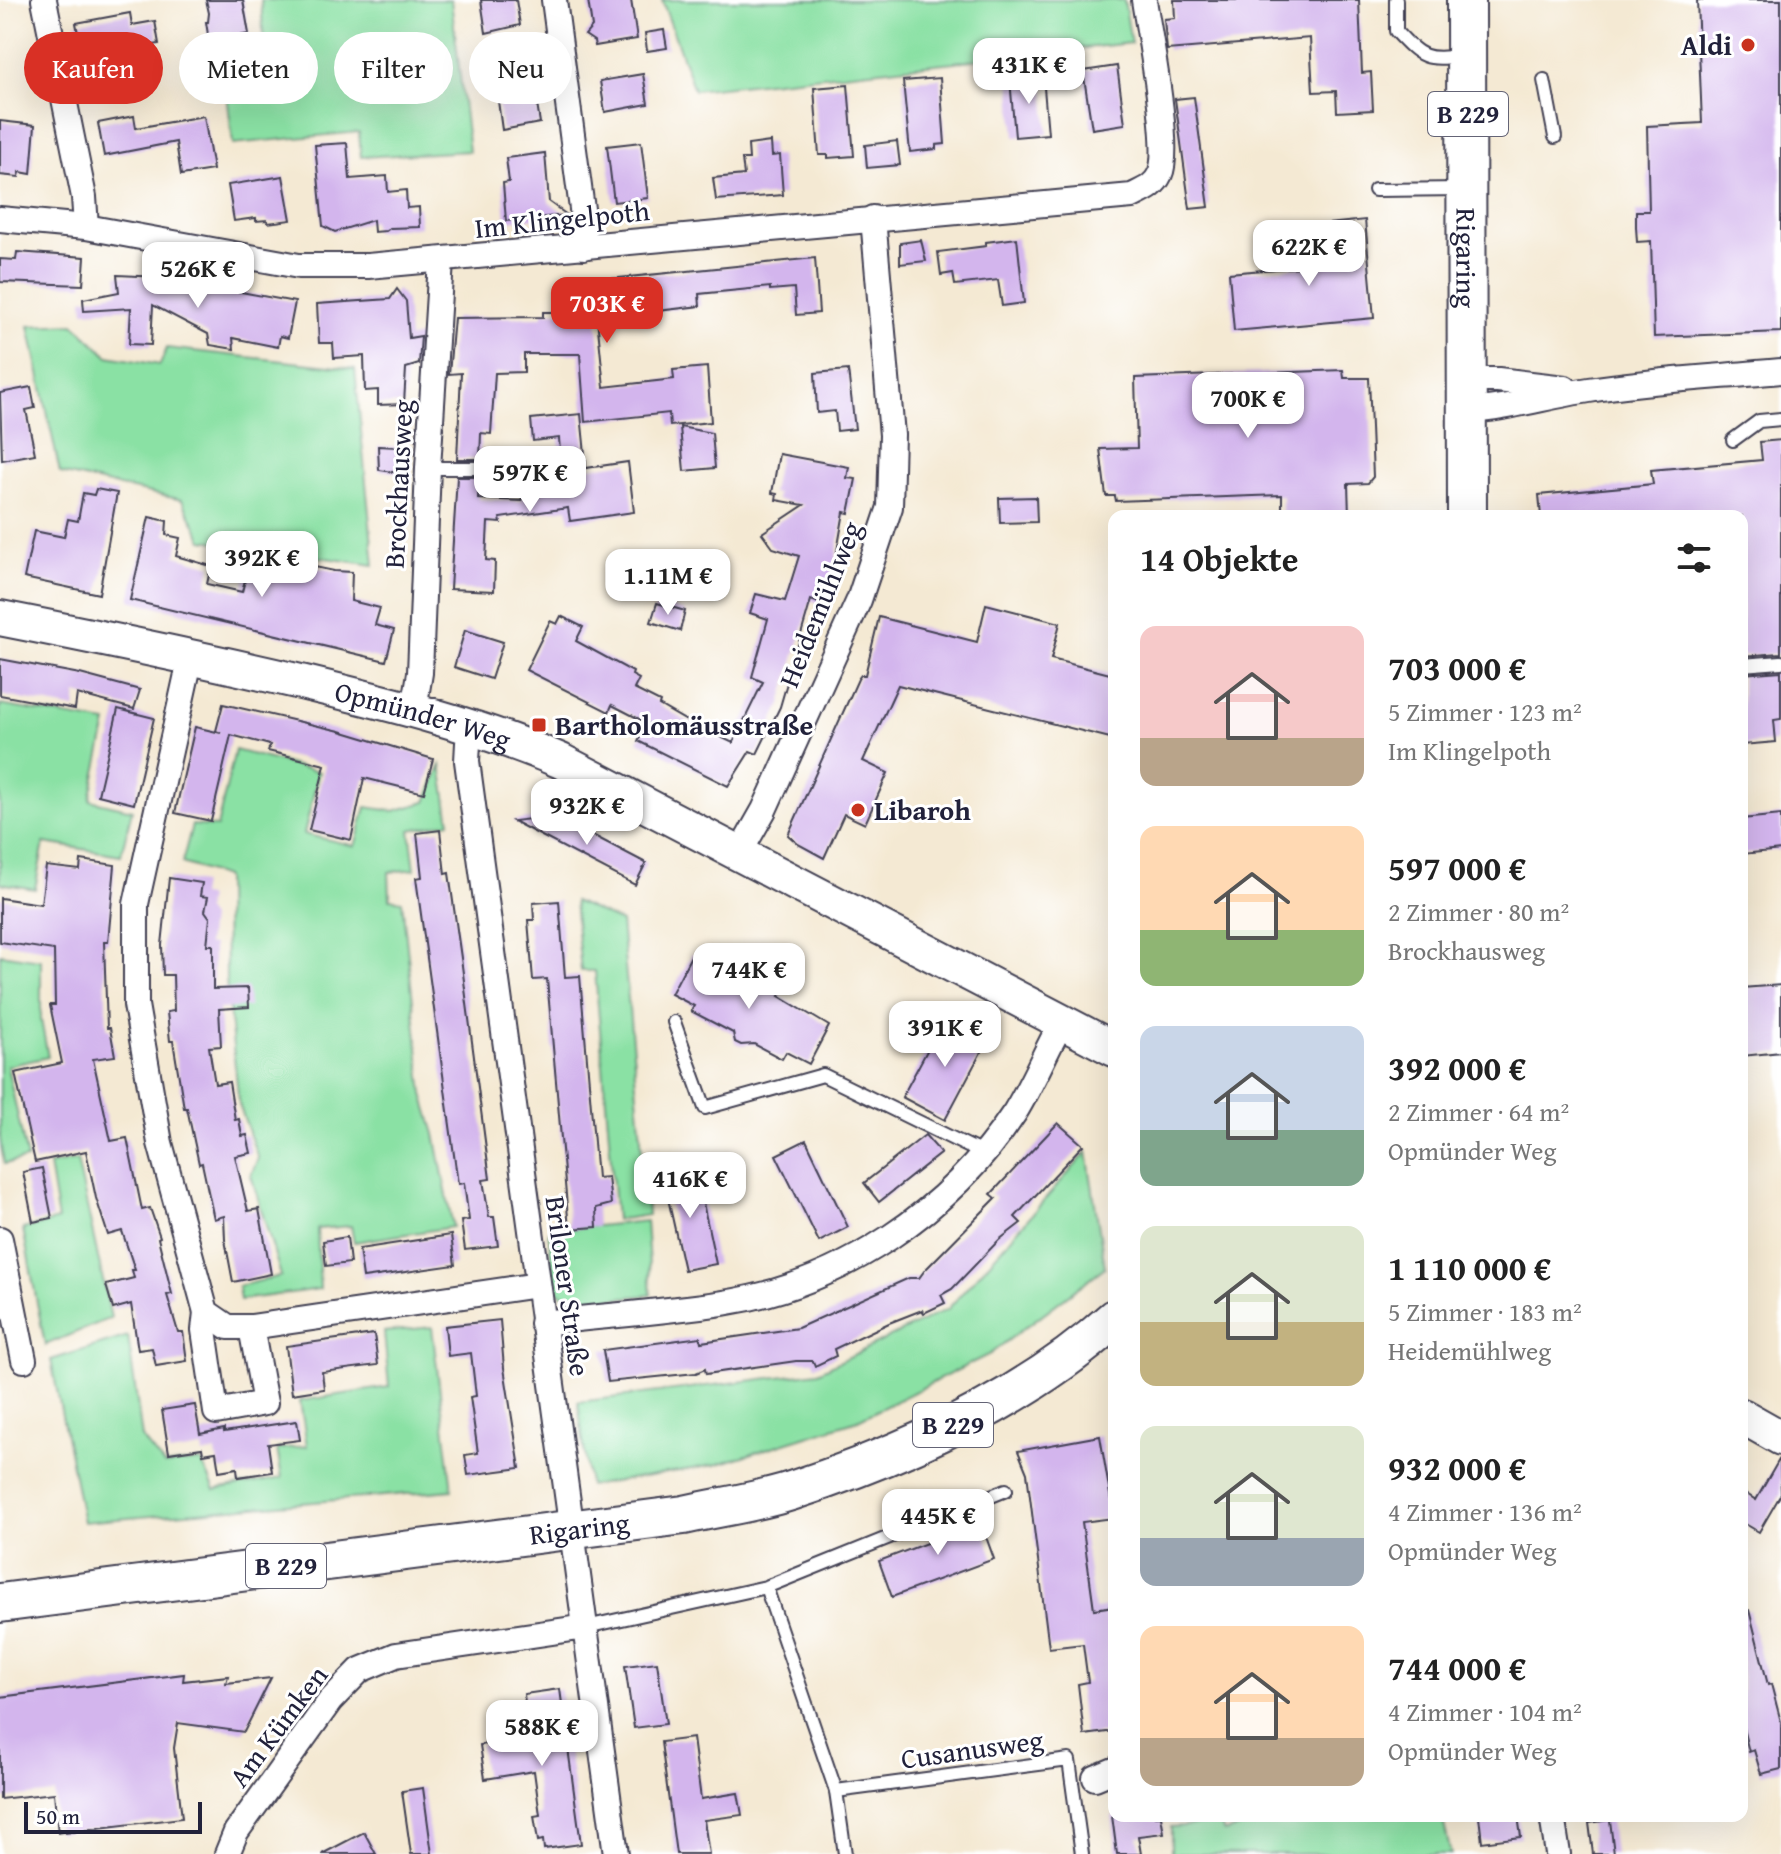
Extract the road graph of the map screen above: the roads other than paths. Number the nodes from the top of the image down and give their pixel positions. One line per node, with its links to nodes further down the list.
1 (45, 0): 13 (street)
2 (554, 0): 14 (street)
3 (1144, 0): 11 (street, Im Klingelpoth)
4 (1396, 0): 6 (lane)
5 (1466, 0): 6 (main road, Rigaring / B 229)
6 (1468, 56): 9 (main road, Rigaring / B 229)
7 (1544, 80): 8 (lane)
8 (1555, 137)
9 (1467, 189): 10 (lane); 17 (main road, Rigaring / B 229)
10 (1375, 190)
11 (873, 218): 14 (street, Im Klingelpoth); 29 (street, Heidemühlweg)
12 (0, 219): 13 (street, Im Klingelpoth)
13 (86, 227): 15 (street, Im Klingelpoth)
14 (584, 247): 15 (street, Im Klingelpoth)
15 (441, 261): 21 (street, Brockhausweg)
16 (1781, 371): 17 (street)
17 (1466, 395): 22 (main road, Rigaring / B 229)
18 (1781, 419): 19 (lane)
19 (1733, 440)
20 (577, 458): 21 (lane)
21 (428, 468): 27 (street, Brockhausweg)
22 (1467, 510)
23 (0, 618): 24 (street, Opmünder Weg)
24 (191, 656): 27 (street, Opmünder Weg); 36 (street)
25 (1781, 662): 26 (lane)
26 (1748, 665)
27 (414, 709): 28 (street, Opmünder Weg)
28 (475, 728): 29 (street, Opmünder Weg); 35 (street, Briloner Straße)
29 (739, 854): 30 (street, Opmünder Weg)
30 (1063, 1020): 32 (street, Opmünder Weg); 33 (street)
31 (674, 1022): 33 (lane)
32 (1108, 1046)
33 (984, 1154): 37 (street)
34 (0, 1239): 40 (street)
35 (538, 1285): 37 (street, Briloner Straße); 38 (street)
36 (206, 1312): 38 (street); 38 (street)
37 (542, 1323): 44 (street, Briloner Straße)
38 (251, 1327)
39 (1108, 1330): 44 (main road, Rigaring / B 229)
40 (24, 1360)
41 (1748, 1419): 42 (street)
42 (1781, 1438)
43 (1006, 1490): 45 (lane)
44 (572, 1531): 46 (main road, Rigaring / B 229); 47 (street, Briloner Straße)
45 (766, 1587): 47 (lane); 48 (lane)
46 (0, 1603)
47 (586, 1627): 50 (street, Am Kümken); 51 (street, Briloner Straße)
48 (836, 1791): 52 (lane); 53 (lane, Cusanusweg)
49 (1553, 1822): 54 (street)
50 (227, 1854)
51 (616, 1854)
52 (845, 1854)
53 (1082, 1854)
54 (1558, 1854)

